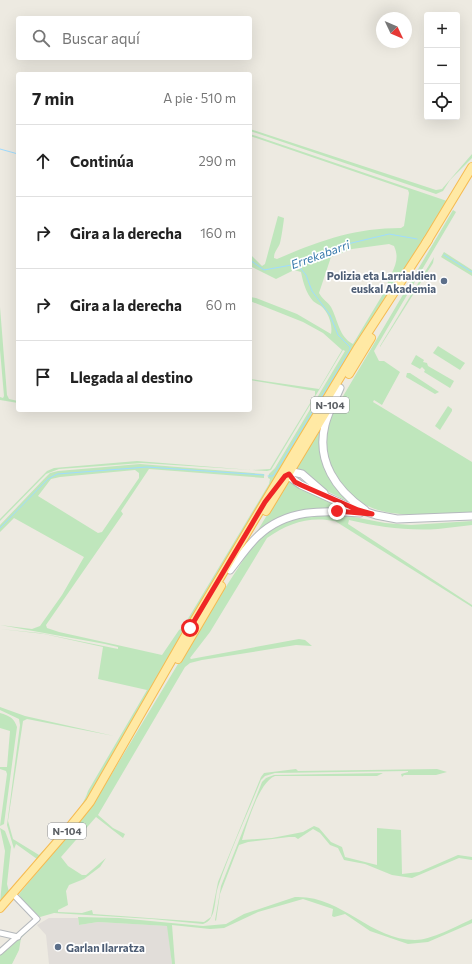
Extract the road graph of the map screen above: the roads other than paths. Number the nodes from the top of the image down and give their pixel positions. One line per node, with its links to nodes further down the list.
1 (472, 167): 2 (main road, N-104)
2 (428, 240): 3 (main road, N-104); 4 (main road, N-104)
3 (340, 388): 5 (main road, N-104); 7 (main road)
4 (293, 455): 5 (main road); 6 (main road, N-104)
5 (289, 474): 6 (main road); 7 (main road); 9 (main road, N-104)
6 (265, 502): 10 (main road, N-104)
7 (372, 514): 8 (main road); 9 (main road)
8 (472, 516)
9 (230, 570): 10 (main road, N-104)
10 (118, 754): 11 (main road, N-104)
11 (13, 894): 12 (main road, N-104); 14 (street)
12 (1, 906)
13 (0, 933): 14 (street)
14 (18, 937): 15 (street)
15 (0, 952)

